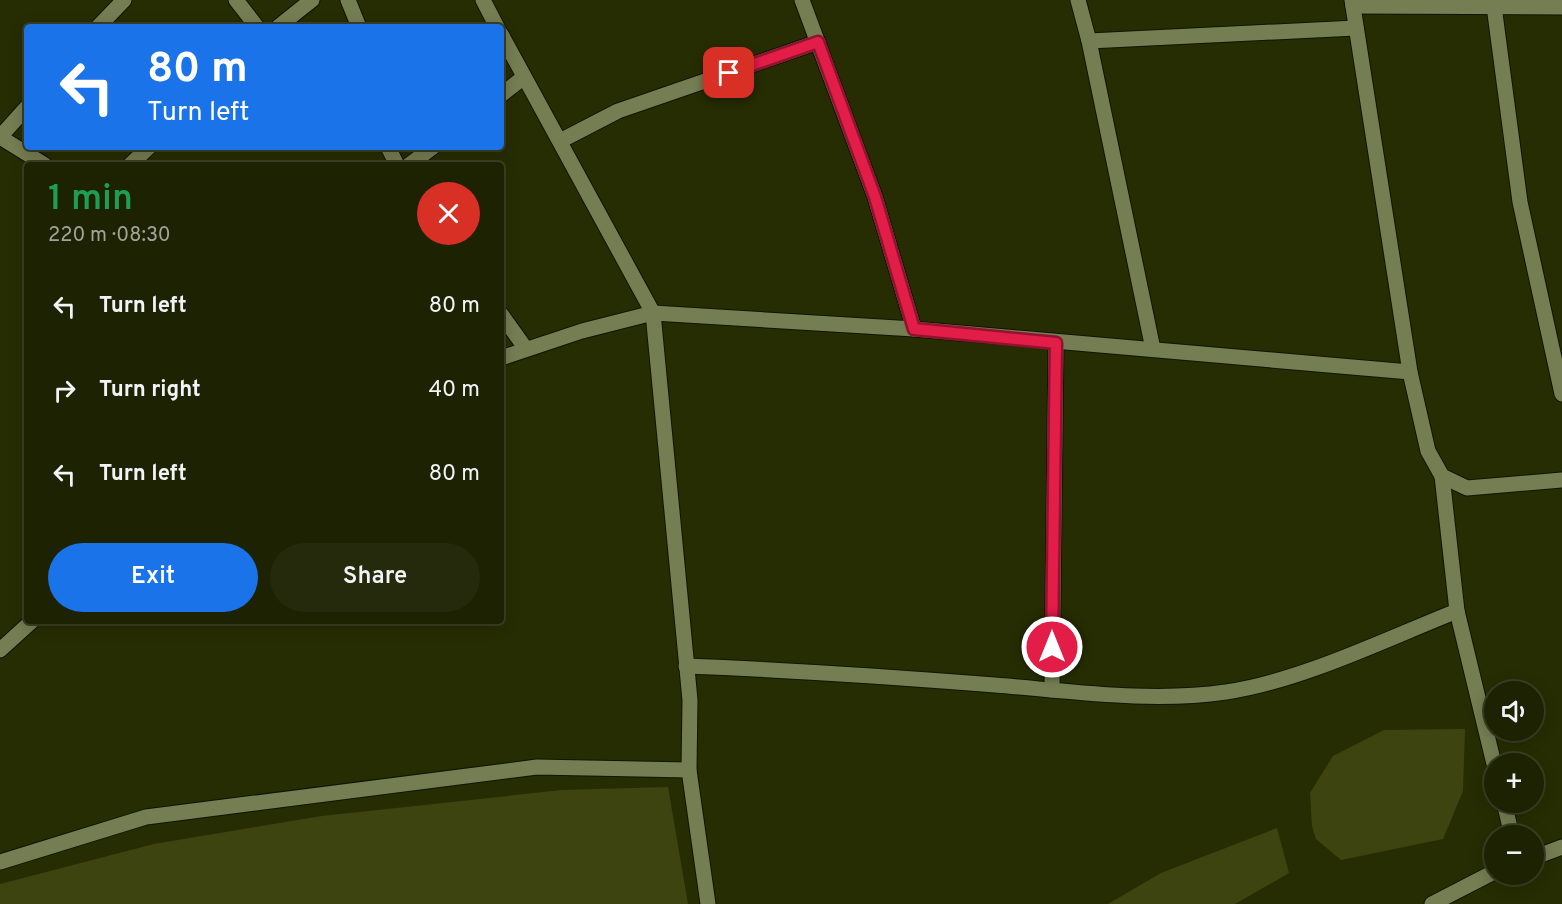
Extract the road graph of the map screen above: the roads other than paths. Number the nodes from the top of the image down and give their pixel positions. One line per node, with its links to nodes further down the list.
1 (124, 0): 11 (street)
2 (236, 0): 12 (street)
3 (312, 0): 13 (street)
4 (348, 0): 14 (street)
5 (483, 0): 15 (street)
6 (802, 0): 19 (street)
7 (1078, 0): 18 (street)
8 (1352, 3): 9 (street); 16 (street)
9 (1494, 6): 10 (street); 38 (street)
10 (1562, 7)
11 (101, 24)
12 (255, 24)
13 (282, 24)
14 (358, 24)
15 (495, 24)
16 (1356, 28): 18 (street); 37 (street)
17 (504, 40): 20 (street)
18 (1089, 41): 35 (street)
19 (818, 42): 24 (street); 32 (street)
20 (524, 77): 21 (street); 24 (street)
21 (504, 92)
22 (24, 110): 23 (street)
23 (0, 137): 27 (street)
24 (560, 141): 30 (street)
25 (146, 150): 28 (street)
26 (429, 150): 29 (street)
27 (40, 162)
28 (133, 162)
29 (413, 162)
30 (653, 313): 32 (street); 34 (street); 44 (street)
31 (504, 318): 34 (street)
32 (914, 329): 33 (street)
33 (1056, 343): 35 (street); 45 (street)
34 (526, 349): 36 (street)
35 (1153, 349): 37 (street)
36 (504, 357)
37 (1410, 372): 39 (street)
38 (1562, 394)
39 (1442, 477): 40 (street); 41 (street)
40 (1562, 480)
41 (1457, 611): 45 (street); 46 (street)
42 (29, 624): 43 (street)
43 (0, 650)
44 (686, 666): 45 (street); 47 (street)
45 (1052, 690)
46 (1491, 753)
47 (689, 770): 50 (street); 53 (street)
48 (1562, 847): 49 (street)
49 (1544, 854)
50 (0, 862)
51 (1484, 877): 52 (street)
52 (1437, 903)
53 (708, 904)

